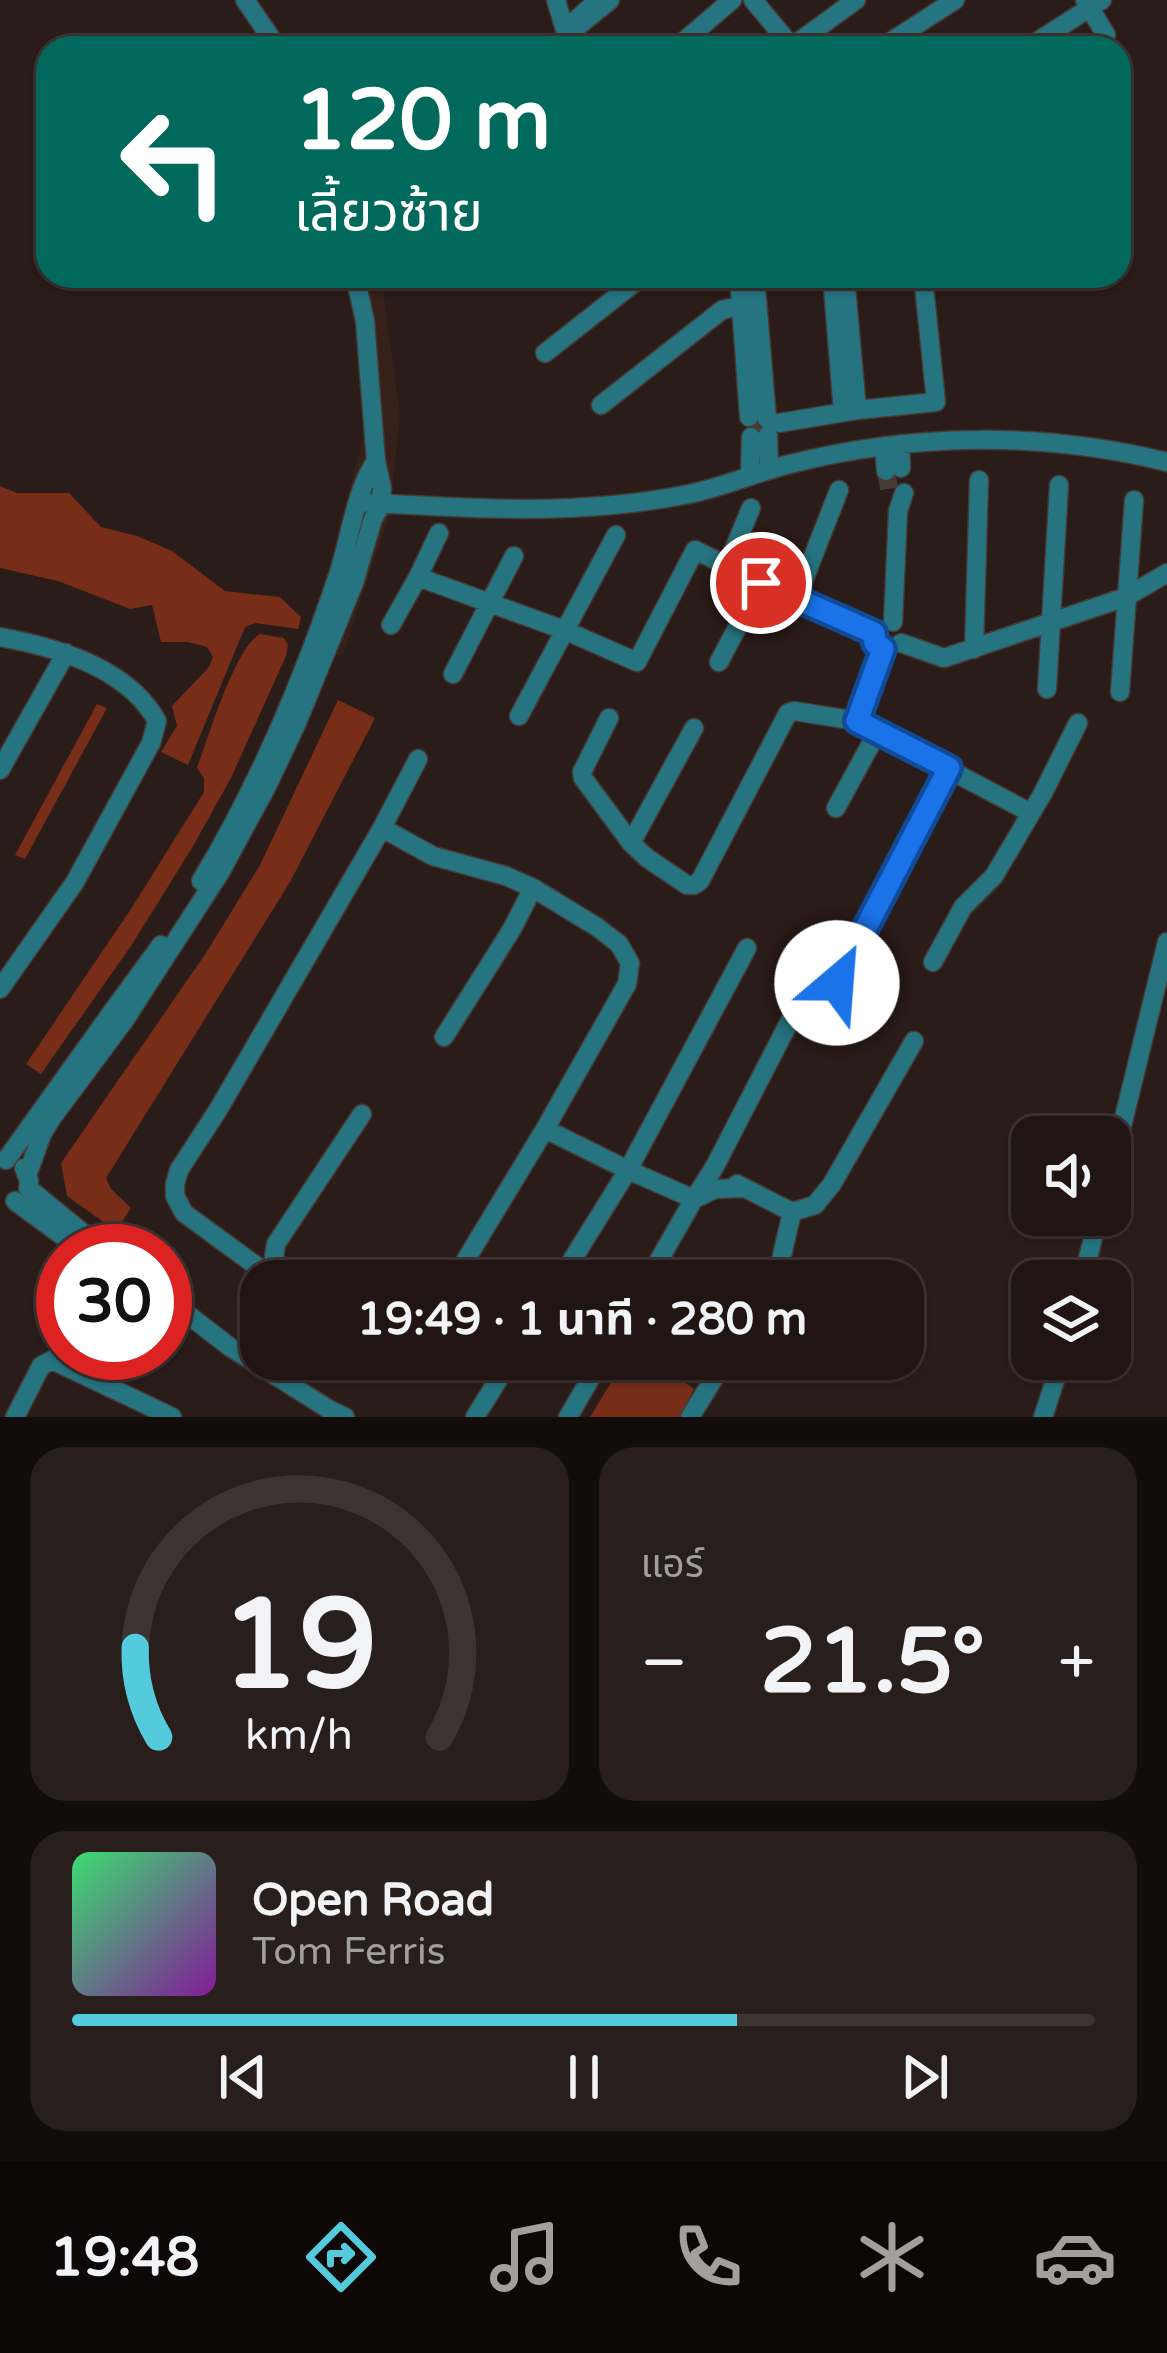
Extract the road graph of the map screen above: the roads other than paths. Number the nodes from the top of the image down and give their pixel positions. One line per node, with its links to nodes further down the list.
1 (245, 0): 13 (street)
2 (556, 0): 11 (street)
3 (598, 0): 11 (street)
4 (610, 0): 11 (street)
5 (732, 0): 14 (street)
6 (753, 0): 15 (street)
7 (769, 0): 16 (street)
8 (856, 0): 17 (street)
9 (955, 0): 18 (street)
10 (1092, 3): 12 (street); 19 (street)
11 (565, 30)
12 (1106, 35)
13 (270, 36)
14 (690, 36)
15 (787, 36)
16 (790, 36)
17 (809, 36)
18 (900, 36)
19 (1045, 36)
20 (358, 288): 33 (street)
21 (628, 288): 28 (street)
22 (743, 288): 27 (street)
23 (751, 288): 27 (street)
24 (834, 288): 30 (street)
25 (845, 288): 30 (street)
26 (925, 288): 30 (street)
27 (747, 303): 29 (street); 31 (street)
28 (545, 353)
29 (601, 405)
30 (850, 411): 31 (street)
31 (763, 426): 36 (street)
32 (892, 445): 34 (street); 35 (street); 36 (street)
33 (376, 461): 42 (street); 43 (street)
34 (1167, 462)
35 (894, 470)
36 (759, 473): 43 (street)
37 (979, 479): 61 (street)
38 (1059, 485): 56 (street)
39 (839, 490): 53 (street)
40 (897, 499): 60 (street)
41 (1134, 500): 52 (street)
42 (360, 502): 43 (street); 55 (street)
43 (382, 505): 55 (street)
44 (751, 508): 48 (street)
45 (439, 532): 50 (street)
46 (616, 535): 58 (street)
47 (514, 556): 54 (street)
48 (727, 566): 51 (street); 58 (street)
49 (1167, 573): 52 (street)
50 (418, 577): 54 (street); 57 (street)
51 (761, 583): 53 (street); 63 (street)
52 (1126, 597): 56 (street); 66 (street)
53 (796, 600): 60 (street)
54 (489, 604): 58 (street); 64 (street)
55 (331, 621): 87 (street)
56 (1053, 622): 61 (street); 65 (street)
57 (391, 625)
58 (564, 630): 67 (street)
59 (0, 637): 62 (street)
60 (884, 646): 61 (street); 69 (street)
61 (974, 649)
62 (66, 653): 75 (street); 85 (street)
63 (719, 662)
64 (453, 674)
65 (1047, 689)
66 (1120, 692)
67 (519, 716)
68 (609, 718): 79 (street)
69 (857, 721): 72 (street); 79 (street)
70 (1078, 723): 77 (street)
71 (694, 728): 79 (street)
72 (878, 731): 74 (street); 76 (street)
73 (418, 759): 78 (street)
74 (949, 768): 77 (street); 84 (street)
75 (0, 770)
76 (836, 808)
77 (1031, 813): 83 (street)
78 (382, 828): 80 (street); 102 (street)
79 (631, 843)
80 (532, 888): 88 (street); 92 (street)
81 (1167, 942): 91 (street)
82 (747, 948): 95 (street)
83 (933, 962)
84 (837, 983)
85 (0, 989)
86 (794, 1013): 94 (street)
87 (118, 1016): 93 (street); 97 (street)
88 (444, 1037)
89 (914, 1041): 99 (street)
90 (362, 1114): 103 (street)
91 (1124, 1116)
92 (545, 1129): 95 (street); 104 (street)
93 (3, 1161): 97 (street)
94 (715, 1166): 96 (street); 98 (street)
95 (628, 1170): 98 (street); 105 (street)
96 (743, 1188): 98 (street); 99 (street)
97 (13, 1197): 100 (street); 101 (street)
98 (694, 1198): 106 (street)
99 (792, 1212): 107 (street)
100 (48, 1224)
101 (59, 1224)
102 (248, 1260)
103 (275, 1260)
104 (466, 1260)
105 (572, 1260)
106 (659, 1260)
107 (781, 1260)
108 (192, 1318): 118 (street)
109 (192, 1333): 117 (street)
110 (498, 1380): 119 (street)
111 (590, 1380): 120 (street)
112 (713, 1380): 121 (street)
113 (1055, 1380): 122 (street)
114 (130, 1409): 115 (street); 116 (street)
115 (15, 1417)
116 (172, 1417)
117 (321, 1417)
118 (345, 1417)
119 (476, 1417)
120 (568, 1417)
121 (690, 1417)
122 (1043, 1417)

